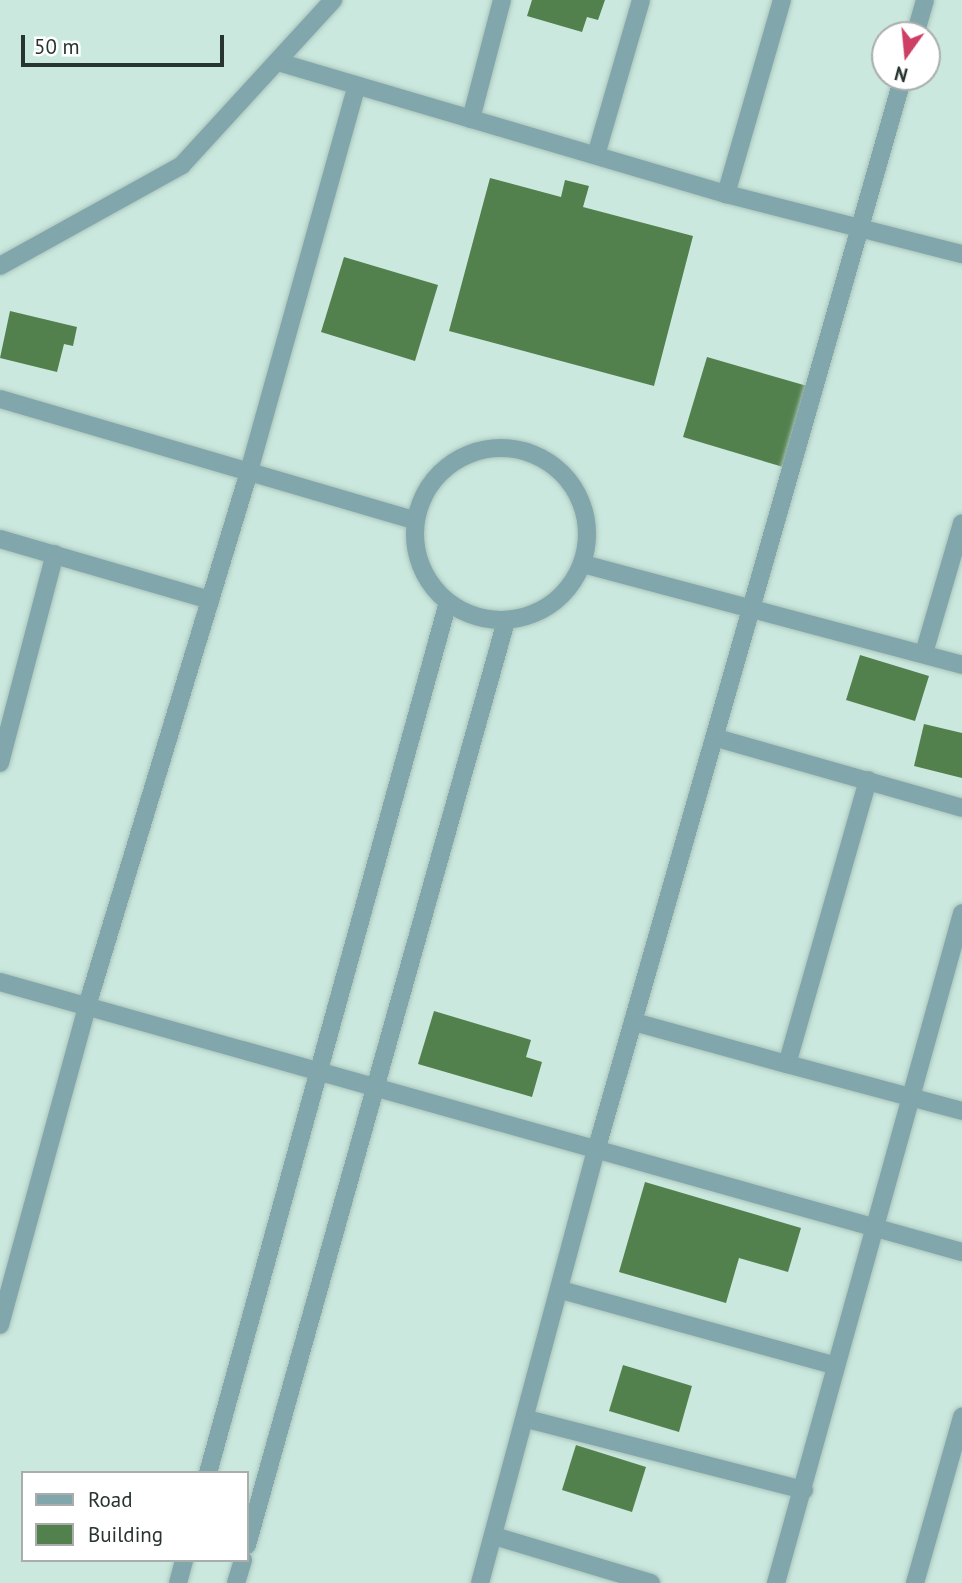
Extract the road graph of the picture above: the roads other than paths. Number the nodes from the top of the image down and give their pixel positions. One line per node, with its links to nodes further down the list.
1 (333, 0): 7 (street)
2 (502, 0): 10 (street)
3 (641, 0): 11 (street)
4 (782, 0): 12 (street)
5 (925, 0): 6 (street)
6 (919, 21)
7 (281, 63): 8 (street); 15 (street)
8 (356, 88): 10 (street); 17 (street)
9 (899, 91): 13 (street)
10 (471, 119): 11 (street)
11 (596, 155): 12 (street)
12 (726, 194): 13 (street)
13 (860, 227): 14 (street); 25 (street)
14 (962, 254)
15 (0, 266)
16 (0, 399): 17 (street)
17 (248, 475): 18 (street); 23 (street)
18 (415, 520): 22 (street); 24 (street)
19 (962, 523): 27 (street)
20 (0, 539): 21 (street)
21 (55, 554): 23 (street); 30 (street)
22 (583, 564): 25 (street); 26 (street)
23 (210, 600): 35 (street)
24 (448, 602): 26 (street); 38 (street)
25 (752, 611): 27 (street); 29 (street)
26 (506, 621): 39 (street)
27 (924, 653): 28 (street)
28 (962, 665)
29 (717, 738): 31 (street); 36 (street)
30 (0, 763)
31 (868, 780): 32 (street); 37 (street)
32 (962, 808)
33 (962, 913): 40 (street)
34 (0, 982): 35 (street)
35 (87, 1006): 38 (street); 46 (street)
36 (634, 1023): 37 (street); 42 (street)
37 (787, 1064): 40 (street)
38 (317, 1073): 39 (street); 50 (street)
39 (378, 1088): 42 (street); 54 (street)
40 (912, 1098): 41 (street); 43 (street)
41 (962, 1111)
42 (596, 1151): 43 (street); 45 (street)
43 (876, 1228): 44 (street); 47 (street)
44 (962, 1252)
45 (561, 1290): 47 (street); 49 (street)
46 (0, 1325)
47 (836, 1366): 52 (street)
48 (962, 1417): 51 (street)
49 (527, 1419): 52 (street); 53 (street)
50 (209, 1471)
51 (954, 1478): 62 (street)
52 (804, 1490): 61 (street)
53 (494, 1536): 59 (street); 60 (street)
54 (248, 1542)
55 (183, 1562): 57 (street)
56 (242, 1562): 58 (street)
57 (178, 1583)
58 (236, 1583)
59 (480, 1583)
60 (651, 1583)
61 (776, 1583)
62 (915, 1583)

